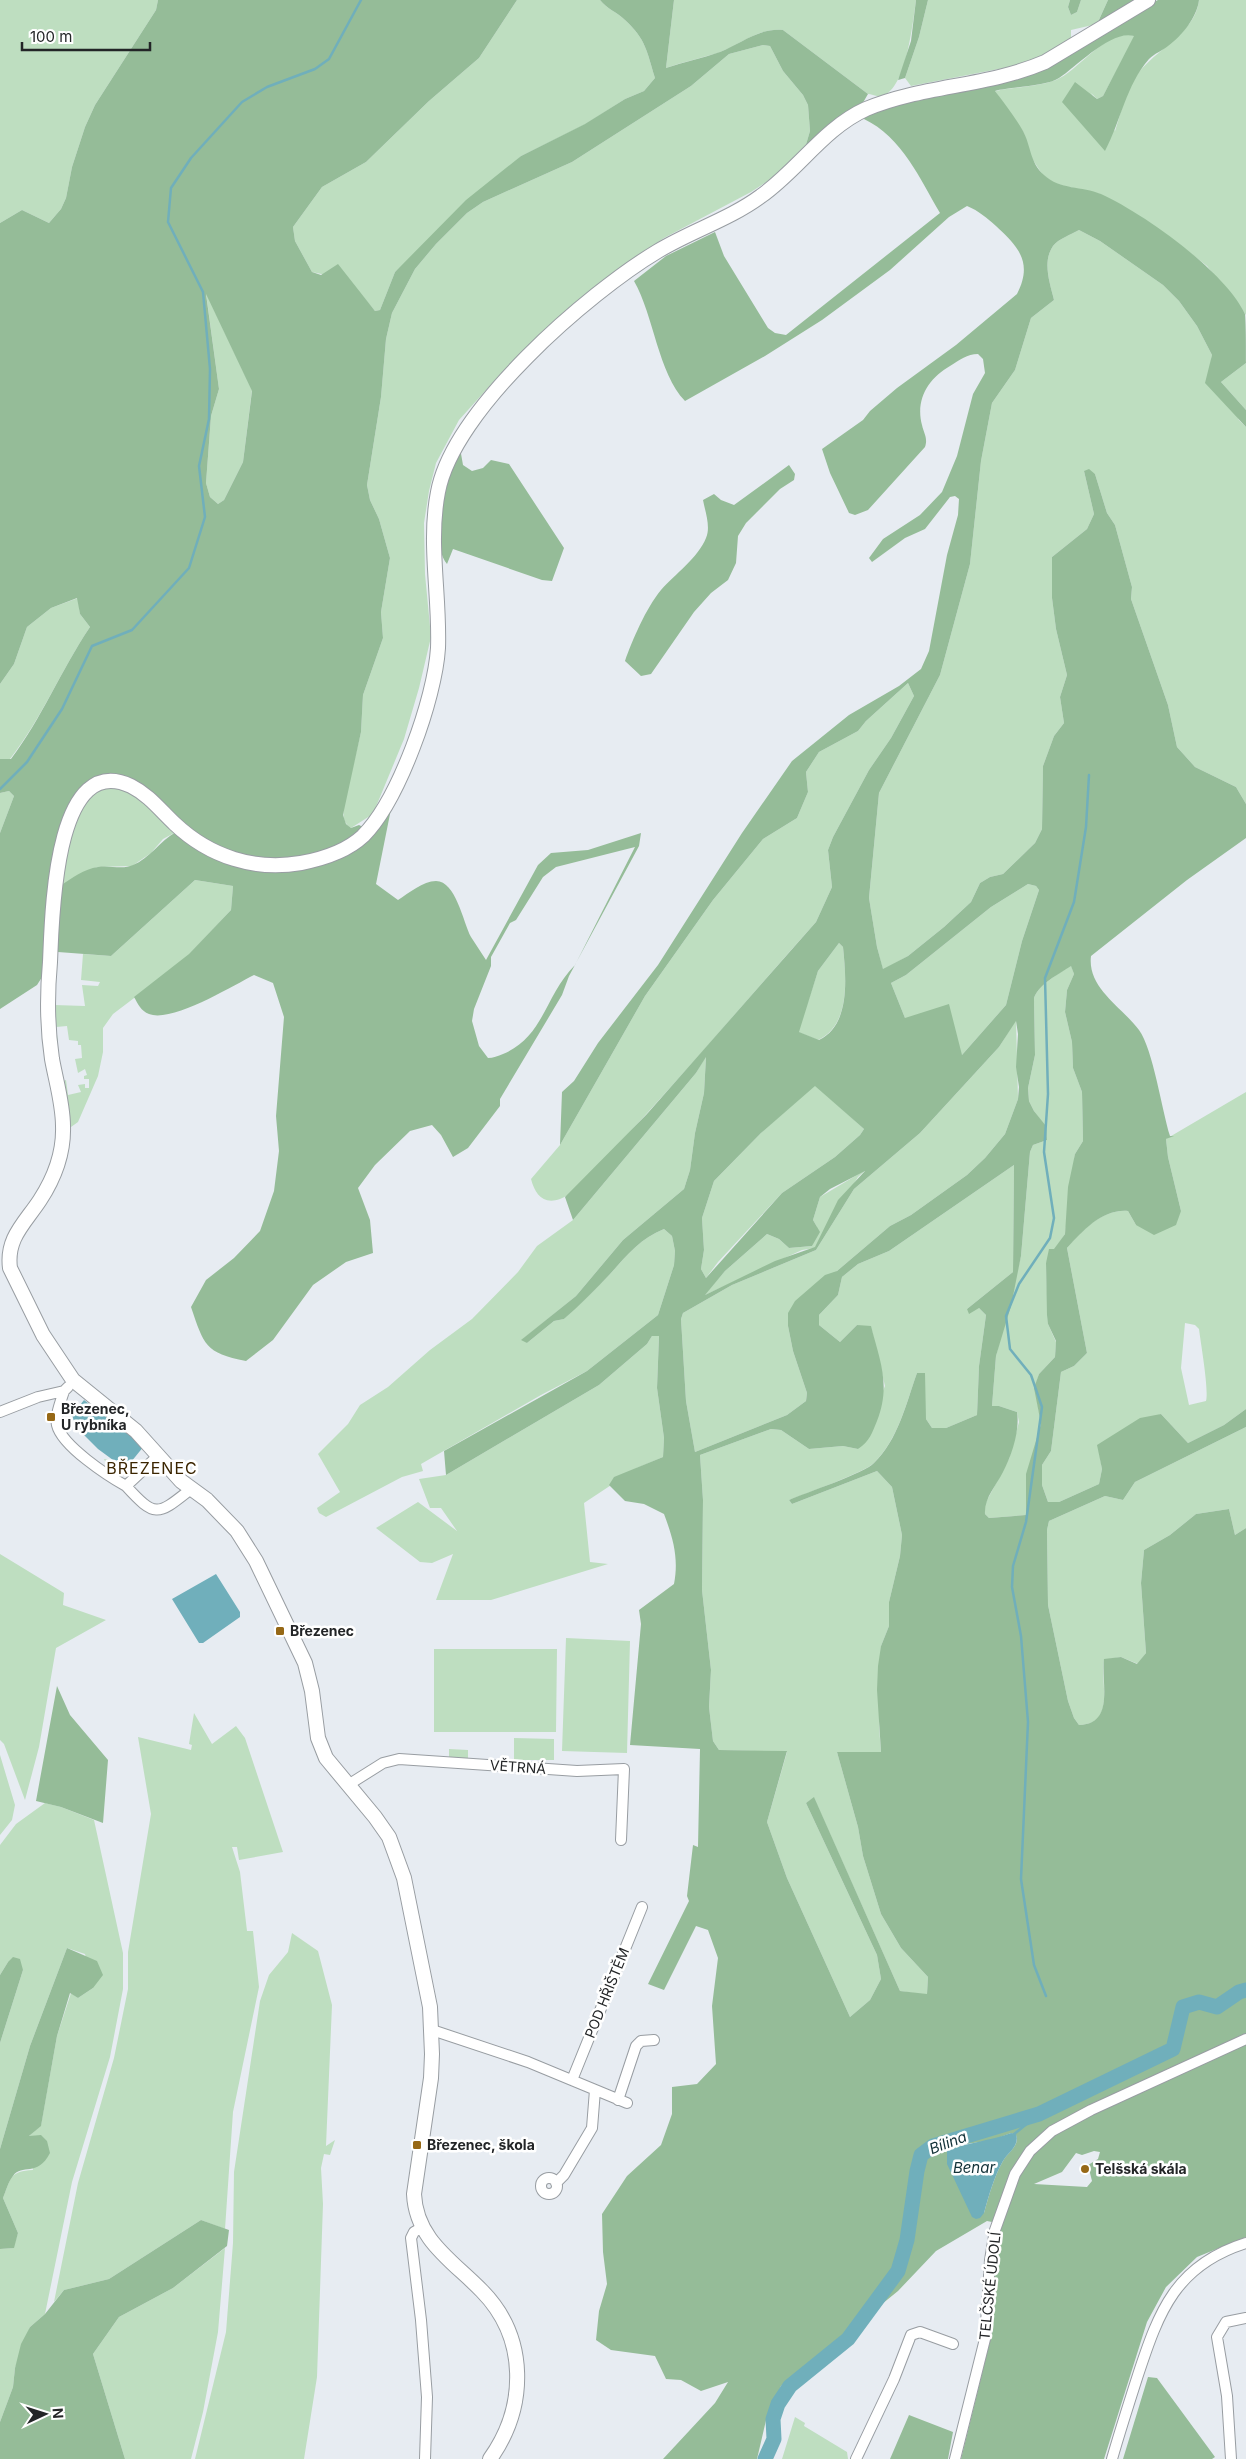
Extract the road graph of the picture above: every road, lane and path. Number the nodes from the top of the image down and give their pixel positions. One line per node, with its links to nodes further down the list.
1 (1148, 0): 2 (street)
2 (5, 1271): 3 (street)
3 (69, 1386): 4 (street); 5 (street); 6 (street)
4 (0, 1412)
5 (158, 1456): 6 (street); 7 (street)
6 (126, 1486): 7 (street)
7 (191, 1489): 8 (street)
8 (348, 1785): 9 (street, VĚTRNÁ); 11 (street)
9 (621, 1840)
10 (642, 1907): 14 (street, POD HŘIŠTĚM)
11 (432, 2030): 14 (street); 17 (street)
12 (1246, 2039): 24 (street, TELČSKÉ ÚDOLÍ)
13 (654, 2040): 15 (street)
14 (572, 2080): 15 (street)
15 (595, 2090): 16 (street)
16 (556, 2183)
17 (421, 2228): 21 (street); 22 (street)
18 (1246, 2243): 25 (street)
19 (1246, 2318): 26 (street)
20 (953, 2344): 23 (street)
21 (425, 2459)
22 (490, 2459)
23 (856, 2459)
24 (955, 2459)
25 (1112, 2459)
26 (1231, 2459)

